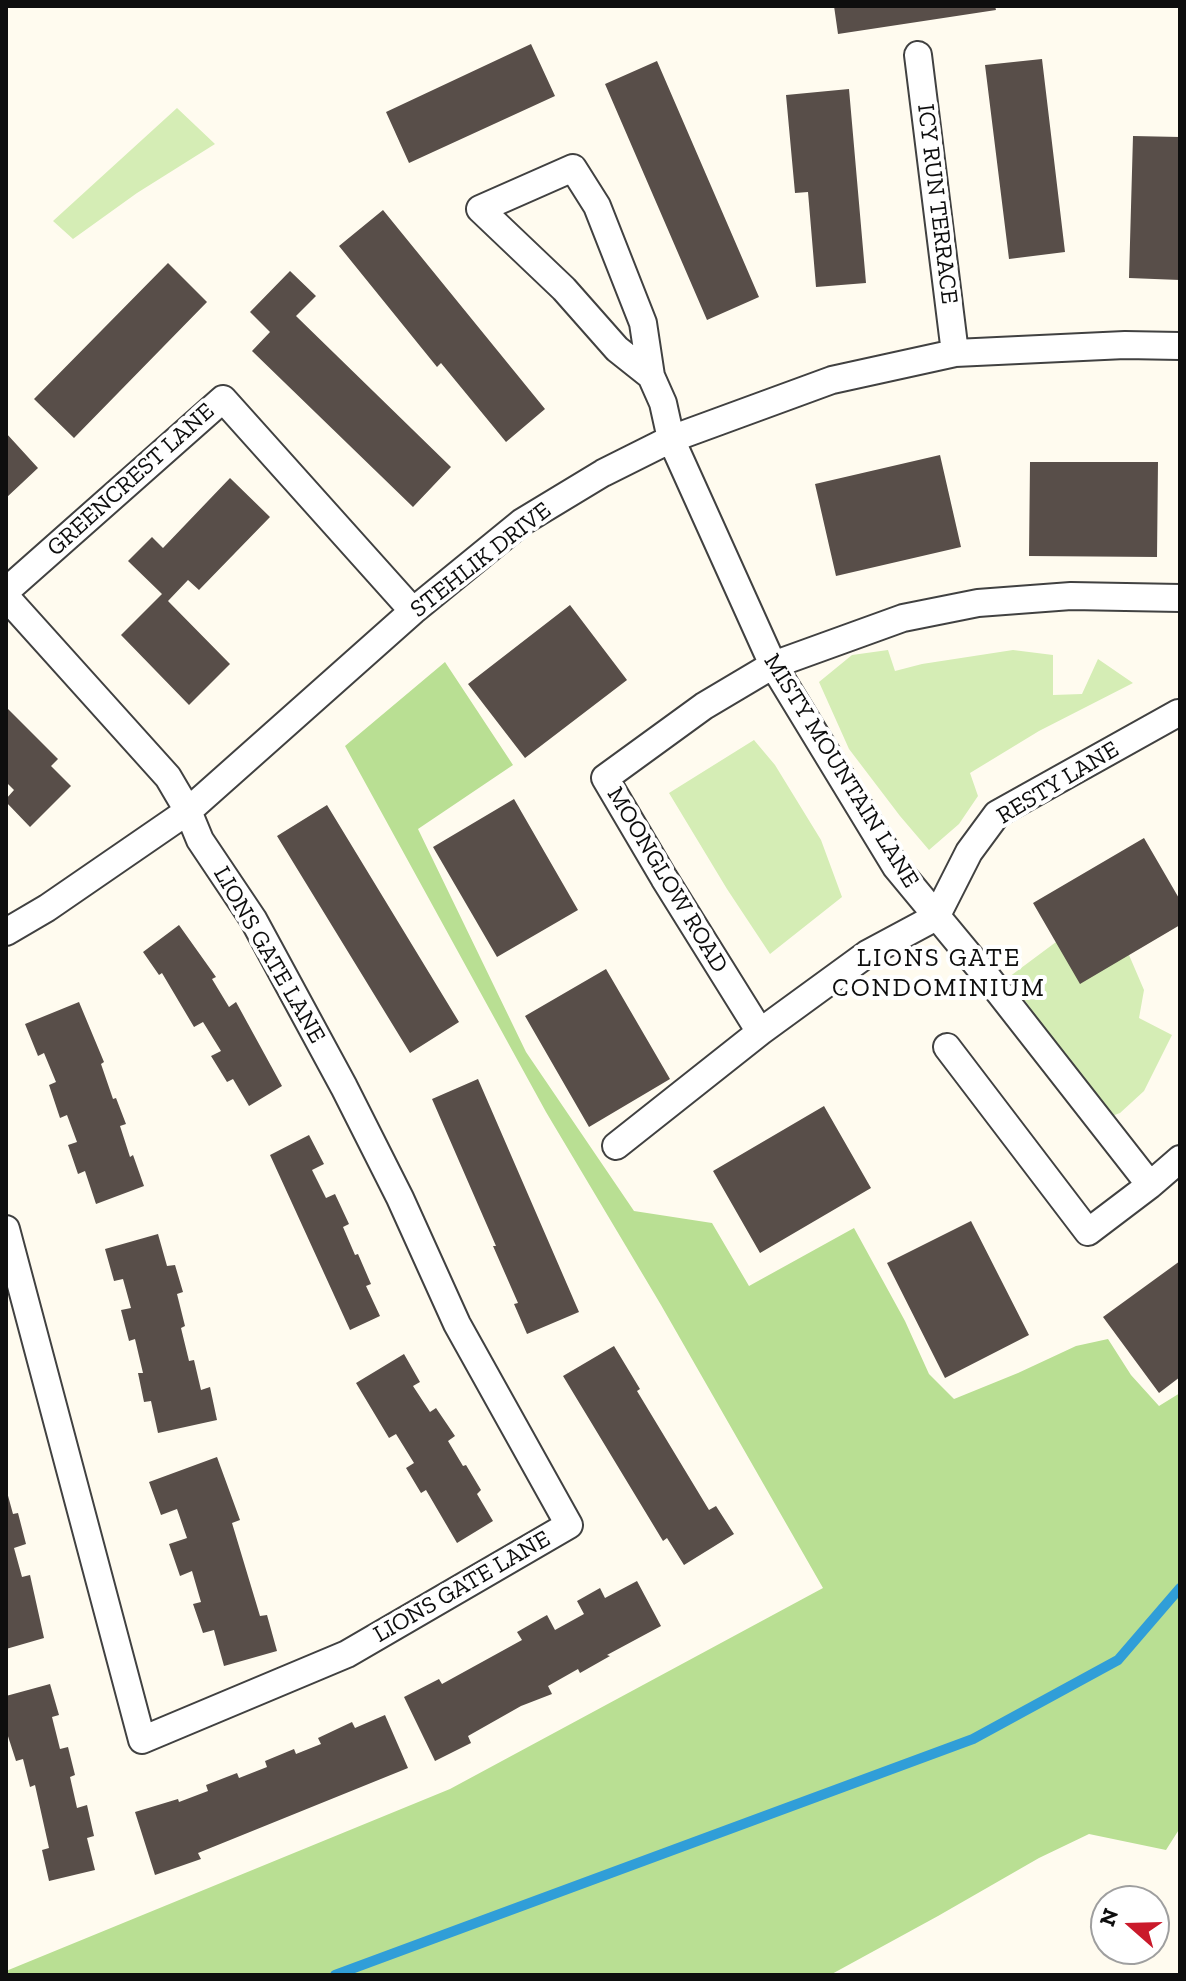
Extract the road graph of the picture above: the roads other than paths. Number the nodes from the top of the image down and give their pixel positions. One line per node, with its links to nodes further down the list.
1 (918, 55): 3 (street, ICY RUN TERRACE)
2 (1180, 346): 3 (street, STEHLIK DRIVE)
3 (955, 353): 5 (street, STEHLIK DRIVE)
4 (651, 376): 4 (street, MISTY MOUNTAIN LANE); 5 (street, MISTY MOUNTAIN LANE)
5 (671, 439): 8 (street, STEHLIK DRIVE); 9 (street, MISTY MOUNTAIN LANE)
6 (6, 594): 8 (street, GREENCREST LANE); 11 (street, GREENCREST LANE)
7 (1180, 598): 9 (street)
8 (413, 611): 11 (street, STEHLIK DRIVE)
9 (773, 665): 12 (street, MISTY MOUNTAIN LANE); 14 (street, MOONGLOW ROAD)
10 (1178, 713): 12 (street, RESTY LANE)
11 (188, 811): 13 (street, STEHLIK DRIVE); 19 (street, LIONS GATE LANE)
12 (936, 917): 14 (street); 18 (street, MISTY MOUNTAIN LANE)
13 (6, 932)
14 (760, 1032): 16 (street)
15 (947, 1047): 18 (street)
16 (616, 1146)
17 (1180, 1159): 18 (street)
18 (1150, 1185)
19 (6, 1229)

